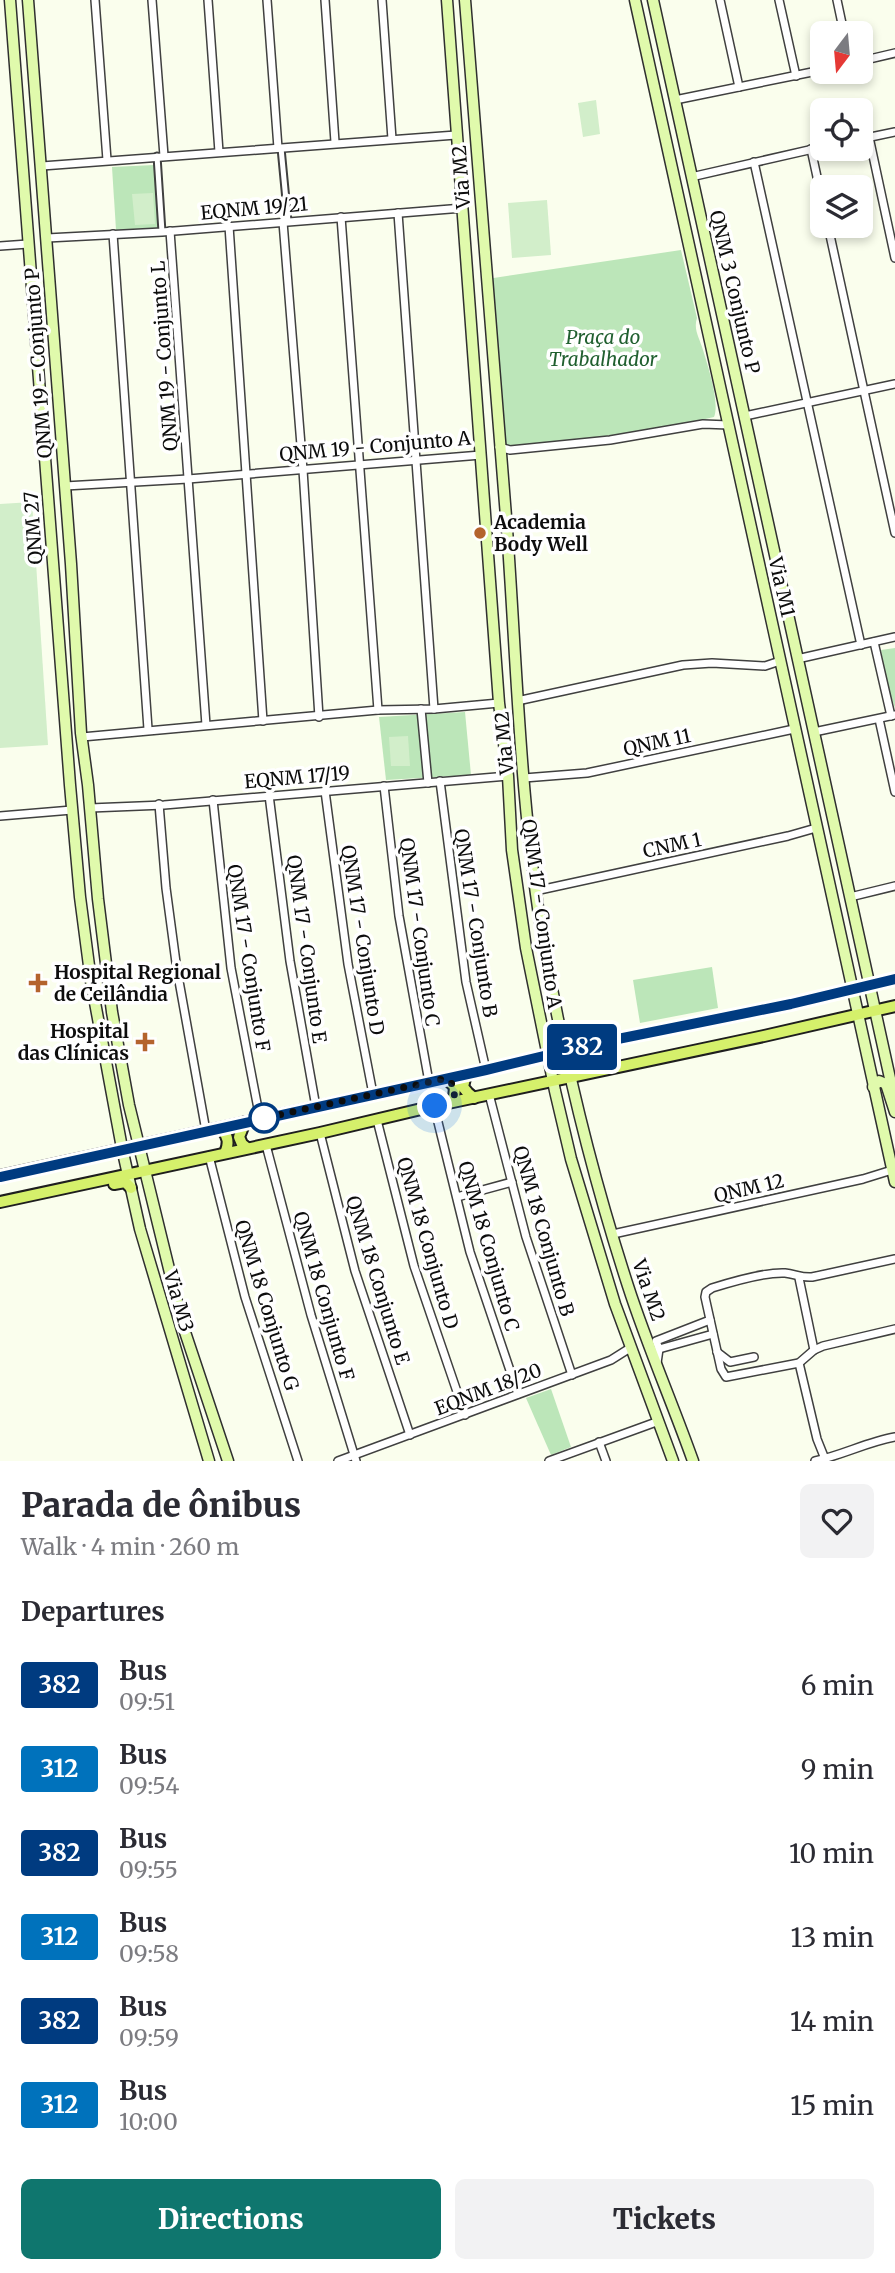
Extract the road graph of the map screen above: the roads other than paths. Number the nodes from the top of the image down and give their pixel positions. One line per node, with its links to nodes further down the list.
1 (10, 0): 28 (main road, QNM 27)
2 (28, 0): 37 (main road)
3 (95, 0): 39 (street)
4 (152, 0): 38 (street)
5 (208, 0): 36 (street)
6 (267, 0): 34 (street)
7 (324, 0): 33 (street)
8 (382, 0): 32 (street)
9 (447, 0): 23 (main road, Via M2)
10 (465, 0): 22 (main road, Via M2)
11 (637, 0): 17 (main road); 18 (main road, Via M1)
12 (653, 0): 17 (main road)
13 (720, 0): 26 (street)
14 (779, 0): 24 (street)
15 (837, 0): 16 (street)
16 (841, 21)
17 (658, 26): 25 (main road)
18 (646, 51): 25 (main road); 59 (main road, Via M1)
19 (895, 53): 20 (street)
20 (873, 58)
21 (810, 73): 24 (street)
22 (471, 74): 23 (main road); 57 (main road, Via M2)
23 (453, 76): 30 (main road, Via M2)
24 (796, 76): 26 (street)
25 (671, 83): 27 (main road)
26 (739, 87): 27 (street)
27 (675, 100): 43 (main road)
28 (18, 102): 37 (main road); 53 (main road, QNM 27)
29 (895, 132): 31 (street)
30 (456, 135): 32 (street); 44 (main road, Via M2)
31 (873, 136)
32 (392, 139): 33 (street)
33 (335, 142): 34 (street)
34 (279, 148): 36 (street); 47 (street)
35 (810, 149): 41 (street)
36 (219, 152): 38 (street)
37 (40, 153): 42 (main road)
38 (161, 156): 39 (street); 49 (street)
39 (107, 160): 42 (street)
40 (871, 161): 55 (street)
41 (754, 162): 43 (street); 66 (street)
42 (42, 166): 51 (main road)
43 (691, 177): 60 (main road, QNM 3 Conjunto P)
44 (463, 208): 45 (street, EQNM 19/21); 58 (main road, Via M2)
45 (398, 213): 46 (street, EQNM 19/21); 76 (street)
46 (341, 217): 47 (street, EQNM 19/21); 77 (street)
47 (286, 221): 48 (street, EQNM 19/21); 78 (street)
48 (229, 226): 49 (street, EQNM 19/21); 79 (street)
49 (166, 231): 50 (street, EQNM 19/21); 81 (street, QNM 19 - Conjunto L)
50 (113, 234): 51 (street, EQNM 19/21); 82 (street)
51 (47, 238): 61 (main road, QNM 19 - Conjunto P)
52 (831, 238): 65 (street)
53 (28, 244): 54 (street); 56 (main road, QNM 27)
54 (0, 246)
55 (895, 258)
56 (30, 261): 61 (main road); 71 (main road, QNM 27)
57 (485, 264): 58 (main road); 72 (main road, Via M2)
58 (468, 266): 74 (main road, Via M2)
59 (694, 271): 60 (main road); 62 (main road, Via M1)
60 (715, 284): 63 (main road, QNM 3 Conjunto P)
61 (51, 307): 83 (main road, QNM 19 - Conjunto P)
62 (703, 312): 63 (main road); 67 (main road, Via M1)
63 (727, 339): 68 (main road, QNM 3 Conjunto P)
64 (895, 384): 65 (street)
65 (864, 390): 66 (street); 85 (street)
66 (809, 403): 68 (street); 94 (street)
67 (725, 412): 69 (street); 70 (main road, Via M1)
68 (745, 416): 86 (main road, QNM 3 Conjunto P)
69 (703, 424): 70 (street); 73 (street)
70 (729, 425): 87 (main road, Via M1)
71 (42, 431): 80 (main road, QNM 27); 83 (main road)
72 (499, 447): 73 (street); 75 (main road, Via M2)
73 (510, 450): 75 (street)
74 (481, 455): 76 (street, QNM 19 - Conjunto A); 90 (main road, QNM 19 - Conjunto A)
75 (500, 459): 91 (main road, Via M2)
76 (416, 461): 77 (street, QNM 19 - Conjunto A); 103 (street)
77 (360, 465): 78 (street, QNM 19 - Conjunto A); 104 (street)
78 (303, 470): 79 (street, QNM 19 - Conjunto A); 106 (street)
79 (246, 474): 81 (street, QNM 19 - Conjunto A); 108 (street)
80 (46, 477): 84 (main road); 99 (main road, QNM 27)
81 (188, 479): 82 (street, QNM 19 - Conjunto A); 109 (street, QNM 19 - Conjunto L)
82 (131, 481): 83 (street, QNM 19 - Conjunto A); 110 (street)
83 (65, 484): 84 (main road)
84 (68, 530): 113 (main road)
85 (895, 533)
86 (782, 586): 87 (main road); 88 (main road, QNM 3 Conjunto P)
87 (764, 588): 89 (main road, Via M1)
88 (785, 601): 89 (main road); 97 (main road, QNM 3 Conjunto P)
89 (768, 604): 98 (main road, Via M1)
90 (495, 635): 91 (main road); 95 (main road, QNM 19 - Conjunto A)
91 (513, 635): 96 (main road, Via M2)
92 (895, 637): 93 (street)
93 (874, 642): 94 (street); 105 (street)
94 (861, 645): 97 (street)
95 (496, 653): 96 (main road); 101 (main road, QNM 19 - Conjunto A)
96 (514, 654): 100 (main road, Via M2)
97 (797, 659): 112 (main road)
98 (780, 661): 100 (street); 111 (main road, Via M1)
99 (61, 680): 113 (main road); 127 (main road, QNM 27)
100 (517, 701): 116 (main road, Via M2)
101 (499, 704): 103 (street); 115 (main road, Via M2)
102 (421, 709): 103 (street); 104 (street); 118 (street)
103 (434, 709)
104 (377, 710): 106 (street)
105 (893, 716): 107 (street)
106 (319, 717): 108 (street)
107 (879, 719): 112 (street); 121 (street)
108 (263, 721): 109 (street)
109 (206, 725): 110 (street)
110 (148, 729): 113 (street)
111 (794, 729): 114 (main road, Via M1); 116 (street, QNM 11)
112 (814, 732): 125 (main road)
113 (82, 735): 126 (main road)
114 (804, 770): 125 (main road); 130 (main road, Via M1)
115 (508, 776): 117 (street, EQNM 17/19); 131 (main road, QNM 17 - Conjunto A)
116 (524, 778): 129 (main road, Via M2)
117 (440, 781): 118 (street, EQNM 17/19); 149 (street, QNM 17 - Conjunto B)
118 (428, 783): 119 (street, EQNM 17/19)
119 (384, 786): 120 (street, EQNM 17/19); 154 (street, QNM 17 - Conjunto C)
120 (325, 791): 122 (street, EQNM 17/19); 156 (street, QNM 17 - Conjunto D)
121 (895, 792)
122 (269, 795): 123 (street, EQNM 17/19); 163 (street, QNM 17 - Conjunto E)
123 (212, 800): 124 (street, EQNM 17/19); 165 (street, QNM 17 - Conjunto F)
124 (159, 804): 126 (street, EQNM 17/19); 168 (street)
125 (830, 807): 137 (main road)
126 (90, 808): 161 (main road)
127 (72, 810): 128 (street); 148 (main road, QNM 27)
128 (0, 816)
129 (528, 828): 131 (main road); 132 (main road, Via M2)
130 (816, 828): 134 (main road, Via M1); 136 (street, CNM 1)
131 (511, 829): 133 (main road, QNM 17 - Conjunto A)
132 (529, 847): 133 (main road); 136 (main road, Via M2)
133 (512, 850): 139 (main road, QNM 17 - Conjunto A)
134 (822, 853): 137 (main road); 142 (main road, Via M1)
135 (895, 886): 137 (street)
136 (535, 891): 138 (main road, Via M2)
137 (849, 894): 141 (main road)
138 (544, 944): 139 (main road); 146 (main road, Via M2)
139 (526, 948): 147 (main road, QNM 17 - Conjunto A)
140 (895, 979): 141 (main road)
141 (869, 984): 142 (main road); 144 (main road)
142 (851, 988): 145 (main road, Via M1); 146 (main road)
143 (895, 1006): 144 (main road)
144 (875, 1010): 145 (main road); 159 (main road)
145 (857, 1014): 151 (main road); 155 (main road, Via M1)
146 (565, 1051): 147 (main road); 151 (main road, Via M2)
147 (547, 1055): 149 (main road); 153 (main road)
148 (104, 1058): 161 (main road); 173 (main road, QNM 27)
149 (486, 1070): 150 (main road)
150 (466, 1074): 152 (main road); 158 (main road)
151 (572, 1077): 153 (main road); 175 (main road, Via M2)
152 (443, 1079): 154 (main road); 160 (main road)
153 (553, 1080): 157 (main road); 177 (main road)
154 (429, 1082): 156 (main road)
155 (873, 1087): 164 (main road); 178 (main road, Via M1)
156 (373, 1094): 163 (main road)
157 (489, 1094): 158 (main road); 182 (street, QNM 18 Conjunto B)
158 (474, 1098): 160 (main road)
159 (895, 1101)
160 (447, 1103): 162 (main road)
161 (130, 1105): 170 (main road)
162 (435, 1106): 166 (main road); 186 (street, QNM 18 Conjunto C)
163 (316, 1107): 165 (main road)
164 (895, 1112)
165 (260, 1119): 167 (main road)
166 (377, 1120): 169 (main road); 211 (street, QNM 18 Conjunto D)
167 (245, 1122): 168 (main road); 172 (main road)
168 (210, 1130): 170 (main road); 174 (main road)
169 (320, 1133): 171 (main road); 214 (street, QNM 18 Conjunto E)
170 (139, 1145): 173 (main road); 179 (main road)
171 (266, 1145): 172 (main road); 217 (street, QNM 18 Conjunto F)
172 (247, 1148): 174 (main road)
173 (122, 1149): 180 (main road, Via M3); 181 (main road)
174 (225, 1153): 176 (main road)
175 (589, 1155): 177 (main road); 190 (main road, Via M2)
176 (209, 1156): 179 (main road); 221 (street, QNM 18 Conjunto G)
177 (571, 1159): 196 (main road)
178 (894, 1165): 183 (main road); 190 (street, QNM 12)
179 (146, 1171): 180 (main road); 191 (main road)
180 (127, 1175): 184 (main road); 185 (main road, Via M3)
181 (0, 1177)
182 (512, 1182): 186 (street); 209 (street, QNM 18 Conjunto B)
183 (895, 1182)
184 (66, 1188): 185 (main road); 187 (main road)
185 (131, 1188): 188 (main road, Via M3)
186 (457, 1197): 210 (street, QNM 18 Conjunto C)
187 (0, 1202)
188 (135, 1206): 189 (main road, Via M3); 191 (main road)
189 (140, 1229): 193 (main road); 213 (main road, Via M3)
190 (613, 1234): 195 (main road, Via M2)
191 (164, 1250): 193 (main road)
192 (895, 1259): 194 (street)
193 (170, 1273): 220 (main road)
194 (799, 1278): 199 (street); 204 (street)
195 (626, 1279): 196 (main road); 197 (main road, Via M2)
196 (609, 1284): 198 (main road)
197 (632, 1298): 198 (main road); 207 (main road, Via M2)
198 (615, 1304): 202 (main road)
199 (710, 1320): 201 (street); 203 (street)
200 (895, 1329): 204 (street)
201 (713, 1334): 203 (street); 205 (street)
202 (630, 1349): 209 (street, EQNM 18/20); 212 (main road)
203 (659, 1349): 207 (street)
204 (814, 1350): 208 (street)
205 (717, 1352): 206 (street); 208 (street)
206 (754, 1357)
207 (657, 1363): 226 (main road, Via M2)
208 (799, 1363): 218 (street)
209 (572, 1375): 210 (street, EQNM 18/20)
210 (517, 1394): 211 (street, EQNM 18/20)
211 (464, 1415): 214 (street, EQNM 18/20)
212 (659, 1421): 216 (street); 225 (main road)
213 (200, 1435): 219 (main road, Via M3); 220 (main road)
214 (410, 1436): 217 (street, EQNM 18/20)
215 (895, 1437): 218 (street)
216 (599, 1442): 223 (street); 224 (street)
217 (355, 1458): 222 (street, EQNM 18/20)
218 (825, 1459): 227 (street)
219 (209, 1461)
220 (226, 1461)
221 (298, 1461)
222 (338, 1461)
223 (548, 1461)
224 (606, 1461)
225 (673, 1461)
226 (692, 1461)
227 (815, 1461)

